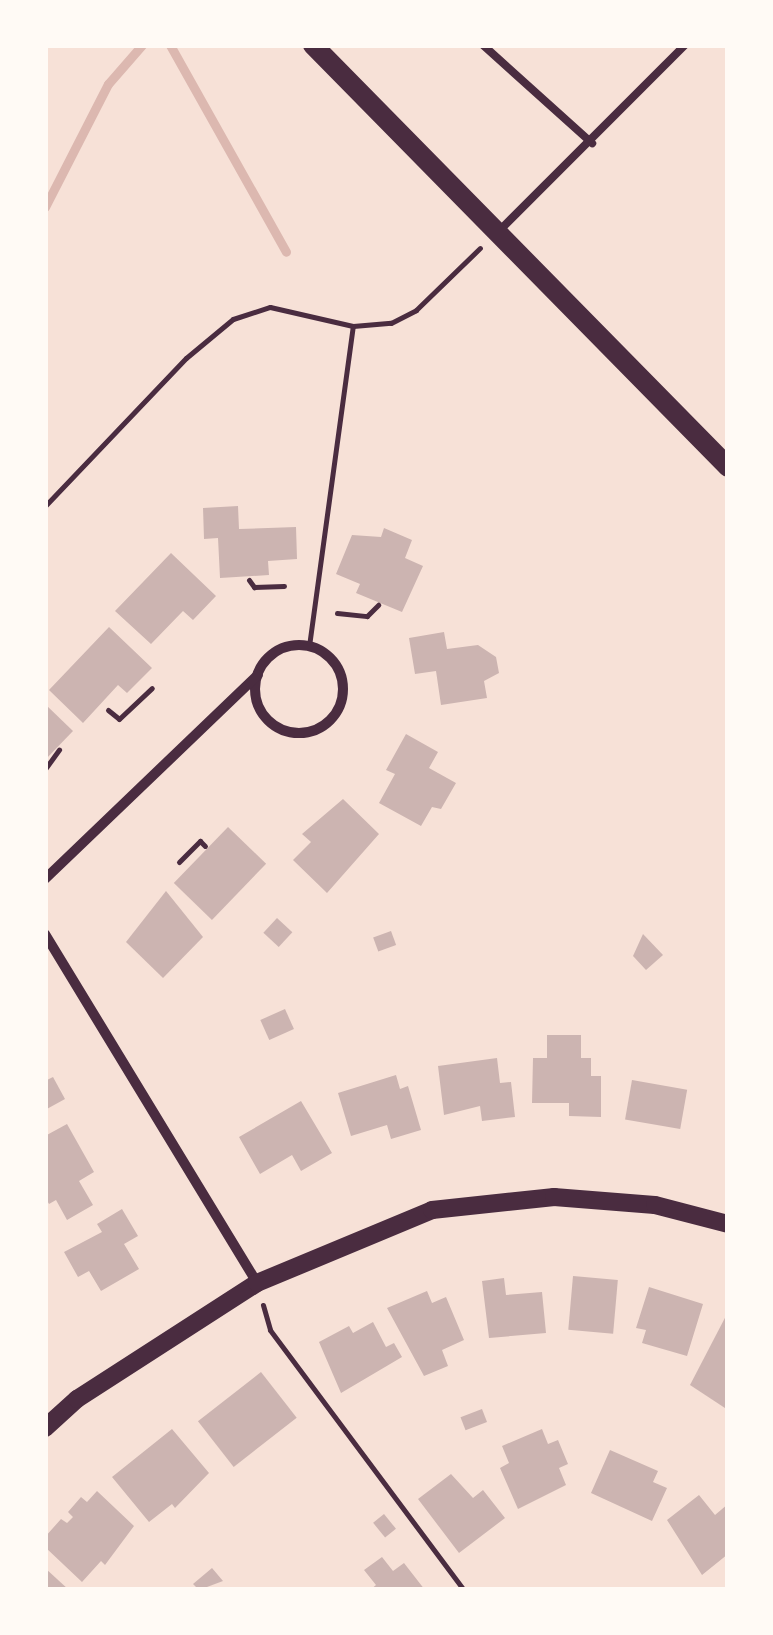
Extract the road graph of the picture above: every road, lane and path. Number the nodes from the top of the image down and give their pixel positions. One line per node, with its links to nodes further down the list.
1 (313, 45): 5 (main road)
2 (483, 45): 4 (lane)
3 (686, 45): 4 (lane)
4 (592, 143): 5 (lane)
5 (496, 234): 6 (path); 7 (main road)
6 (353, 326): 8 (path); 13 (path)
7 (728, 466)
8 (45, 506)
9 (249, 580): 10 (path)
10 (284, 586)
11 (378, 605): 12 (path)
12 (337, 613)
13 (309, 646): 14 (street); 14 (street)
14 (258, 675): 21 (street)
15 (152, 688): 16 (path)
16 (108, 710)
17 (59, 750): 18 (path)
18 (45, 769)
19 (205, 846): 20 (path)
20 (179, 862)
21 (45, 880)
22 (45, 934): 24 (street)
23 (728, 1224): 24 (street)
24 (256, 1283): 25 (street); 26 (path)
25 (45, 1428)
26 (464, 1590)

